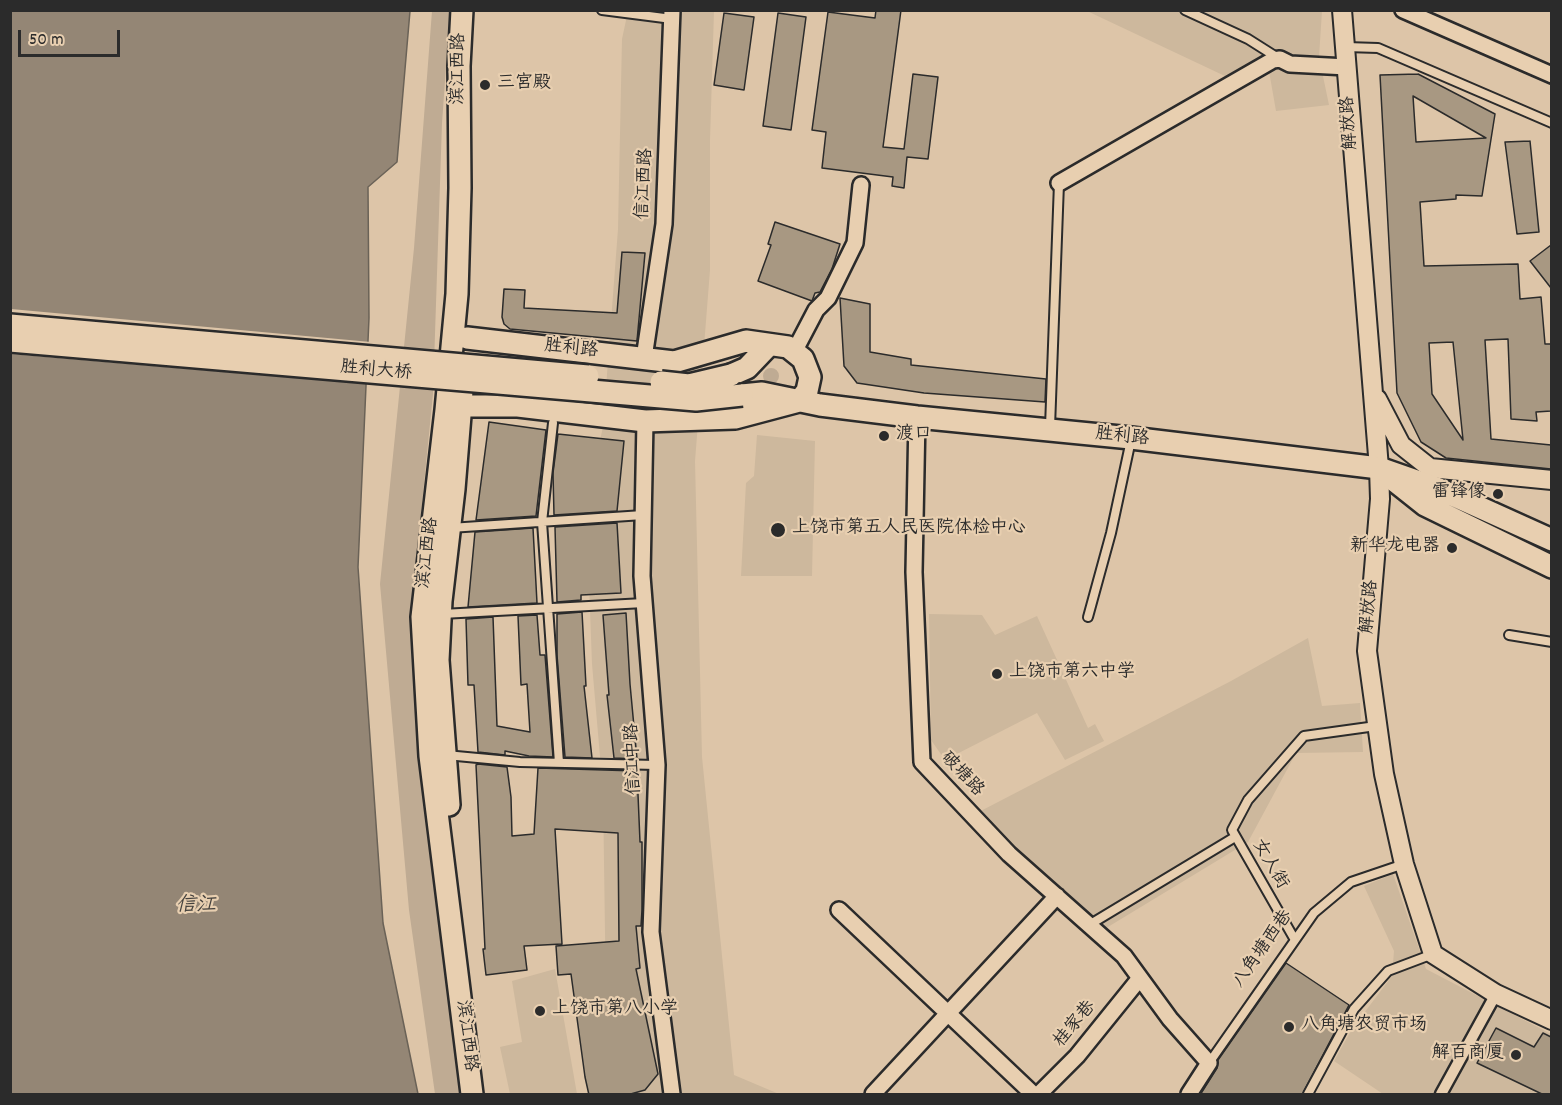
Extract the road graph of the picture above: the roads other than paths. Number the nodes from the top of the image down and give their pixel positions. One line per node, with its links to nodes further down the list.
1 (462, 10): 62 (main road, 滨江西路)
2 (475, 10): 16 (main road, 滨江西路)
3 (602, 10): 7 (lane)
4 (1185, 10): 9 (lane)
5 (1342, 10): 8 (street, 解放路)
6 (1403, 10): 11 (street)
7 (672, 14): 21 (street, 信江西路)
8 (1345, 47): 10 (street, 解放路); 12 (lane)
9 (1280, 58): 10 (street); 13 (street)
10 (1347, 67): 23 (street, 解放路)
11 (1551, 75)
12 (1551, 123)
13 (1059, 183): 31 (lane)
14 (861, 185): 20 (street)
15 (10, 325): 18 (main road, 胜利大桥, bridge)
16 (467, 338): 19 (main road, 胜利路); 26 (main road, 滨江西路)
17 (10, 341): 24 (main road, 胜利大桥, bridge)
18 (769, 345): 20 (main road); 21 (main road, 胜利路)
19 (524, 348): 21 (main road, 胜利路); 25 (main road)
20 (794, 352): 22 (main road)
21 (644, 358)
22 (810, 377): 24 (main road); 27 (main road)
23 (1371, 388): 33 (street, 解放路); 34 (street)
24 (799, 401): 27 (main road, 胜利路); 29 (main road)
25 (528, 405): 26 (main road); 29 (main road)
26 (461, 406): 37 (main road, 滨江西路)
27 (865, 409): 28 (main road, 胜利路)
28 (917, 417): 31 (main road, 胜利路); 52 (street, 破塘路)
29 (645, 421): 35 (street, 信江中路)
30 (553, 423): 36 (lane)
31 (1050, 430): 32 (main road, 胜利路)
32 (1131, 438): 33 (main road, 胜利路); 43 (lane)
33 (1379, 468): 38 (main road, 胜利路); 39 (main road); 46 (street, 解放路)
34 (1551, 480)
35 (643, 515): 36 (lane); 40 (street, 信江中路)
36 (542, 522): 37 (lane); 41 (lane)
37 (450, 528): 42 (main road, 滨江西路)
38 (1551, 540)
39 (1551, 567)
40 (644, 603): 41 (lane); 49 (street, 信江中路)
41 (548, 608): 42 (lane); 48 (lane)
42 (440, 614): 47 (main road, 滨江西路)
43 (1088, 617)
44 (1509, 635): 45 (lane)
45 (1551, 642)
46 (1377, 726): 50 (lane); 51 (street, 解放路)
47 (445, 755): 48 (lane); 63 (main road, 滨江西路)
48 (559, 763): 49 (lane)
49 (657, 765): 64 (street, 信江中路)
50 (1236, 837): 54 (lane); 55 (lane, 女人街)
51 (1404, 864): 55 (lane, 八角塘西巷); 56 (street, 解放路)
52 (1057, 896): 54 (street, 破塘路); 59 (street)
53 (839, 910): 59 (street)
54 (1089, 925): 57 (street, 破塘路)
55 (1295, 940): 61 (lane, 八角塘西巷)
56 (1433, 954): 58 (street); 69 (lane)
57 (1140, 978): 61 (street, 破塘路); 67 (street, 桂家巷)
58 (1496, 994): 60 (street); 70 (street)
59 (949, 1013): 65 (street); 66 (street)
60 (1551, 1020)
61 (1209, 1063): 68 (street, 八角塘西巷)
62 (472, 1095)
63 (485, 1095)
64 (672, 1095)
65 (873, 1095)
66 (1033, 1095)
67 (1038, 1095)
68 (1189, 1095)
69 (1308, 1095)
70 (1441, 1095)

